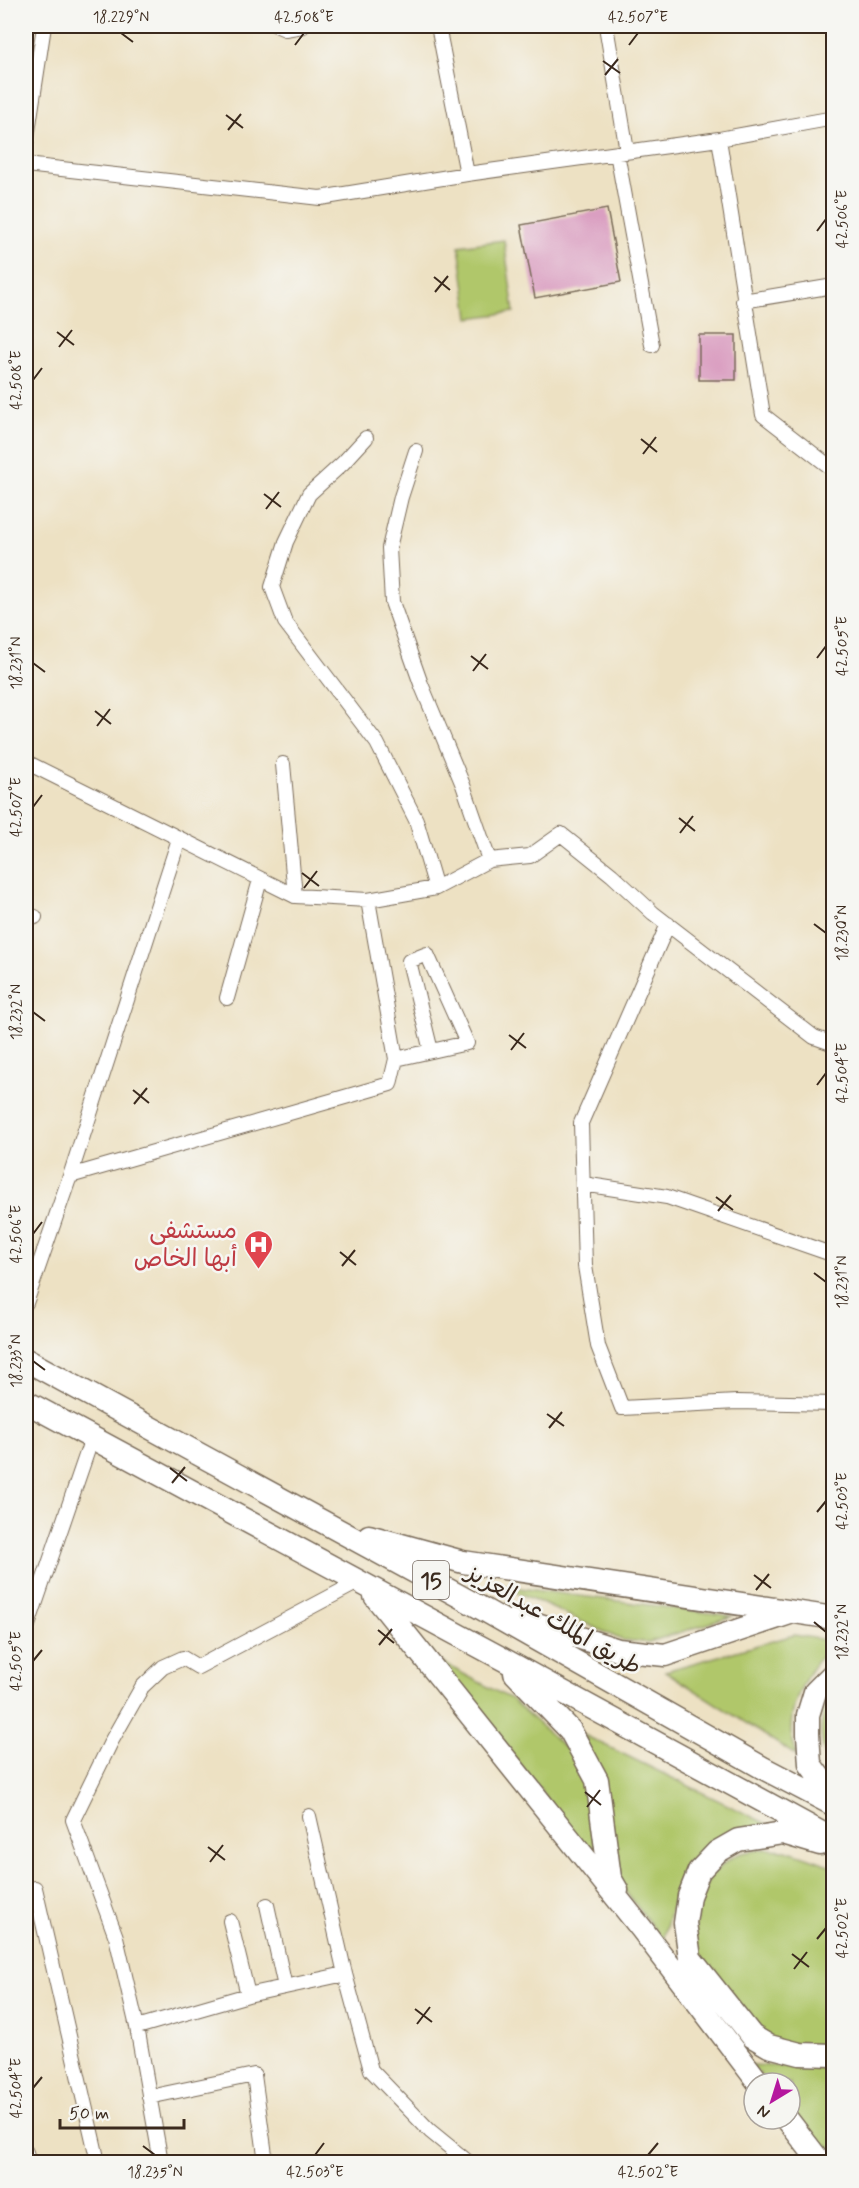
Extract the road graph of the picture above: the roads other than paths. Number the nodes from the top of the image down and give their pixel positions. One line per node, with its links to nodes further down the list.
1 (44, 26): 8 (street)
2 (278, 26): 3 (street)
3 (303, 26)
4 (438, 26): 11 (street)
5 (606, 26): 9 (street)
6 (834, 118): 7 (street)
7 (719, 139): 9 (street); 13 (street)
8 (26, 144)
9 (622, 152): 11 (street); 14 (street)
10 (26, 165): 11 (street)
11 (467, 174)
12 (834, 286): 13 (street)
13 (743, 301): 17 (street)
14 (652, 345)
15 (366, 438): 23 (street)
16 (416, 451): 21 (street)
17 (834, 470)
18 (26, 762): 20 (street)
19 (283, 764): 24 (street)
20 (179, 838): 22 (street); 31 (street)
21 (489, 861): 23 (street); 26 (street)
22 (260, 880): 24 (street); 27 (street)
23 (436, 888): 25 (street)
24 (295, 896): 25 (street)
25 (368, 900): 30 (street)
26 (668, 924): 28 (street); 32 (street)
27 (226, 998)
28 (834, 1044)
29 (431, 1051): 29 (street); 30 (street)
30 (396, 1059): 31 (street)
31 (70, 1176): 34 (street)
32 (583, 1184): 33 (street); 37 (street)
33 (834, 1255)
34 (26, 1303)
35 (26, 1360): 39 (highway, طريق الملك عبدالعزيز / 15)
36 (26, 1402): 38 (highway, 15)
37 (834, 1404)
38 (92, 1438): 40 (highway, 15); 44 (street)
39 (331, 1526): 41 (highway, طريق الملك عبدالعزيز / 15); 42 (highway)
40 (362, 1584): 45 (highway, 15); 55 (highway); 59 (street)
41 (472, 1603): 42 (highway); 48 (highway, طريق الملك عبدالعزيز / 15)
42 (795, 1612): 43 (highway)
43 (834, 1618)
44 (26, 1631)
45 (499, 1657): 50 (highway, 15); 55 (highway)
46 (834, 1673): 47 (highway)
47 (834, 1797)
48 (834, 1805)
49 (309, 1816): 56 (street)
50 (834, 1840)
51 (834, 1849): 60 (highway)
52 (35, 1888): 66 (street)
53 (267, 1905): 57 (street)
54 (230, 1921): 58 (street)
55 (641, 1928): 61 (highway)
56 (345, 1974): 57 (street); 69 (street)
57 (285, 1987): 58 (street)
58 (248, 1995): 59 (street)
59 (137, 2027): 62 (street)
60 (834, 2055)
61 (750, 2071)
62 (149, 2097): 67 (street); 68 (street)
63 (796, 2131): 70 (highway)
64 (26, 2152): 65 (street)
65 (28, 2163)
66 (98, 2163)
67 (160, 2163)
68 (266, 2163)
69 (468, 2163)
70 (820, 2163)

